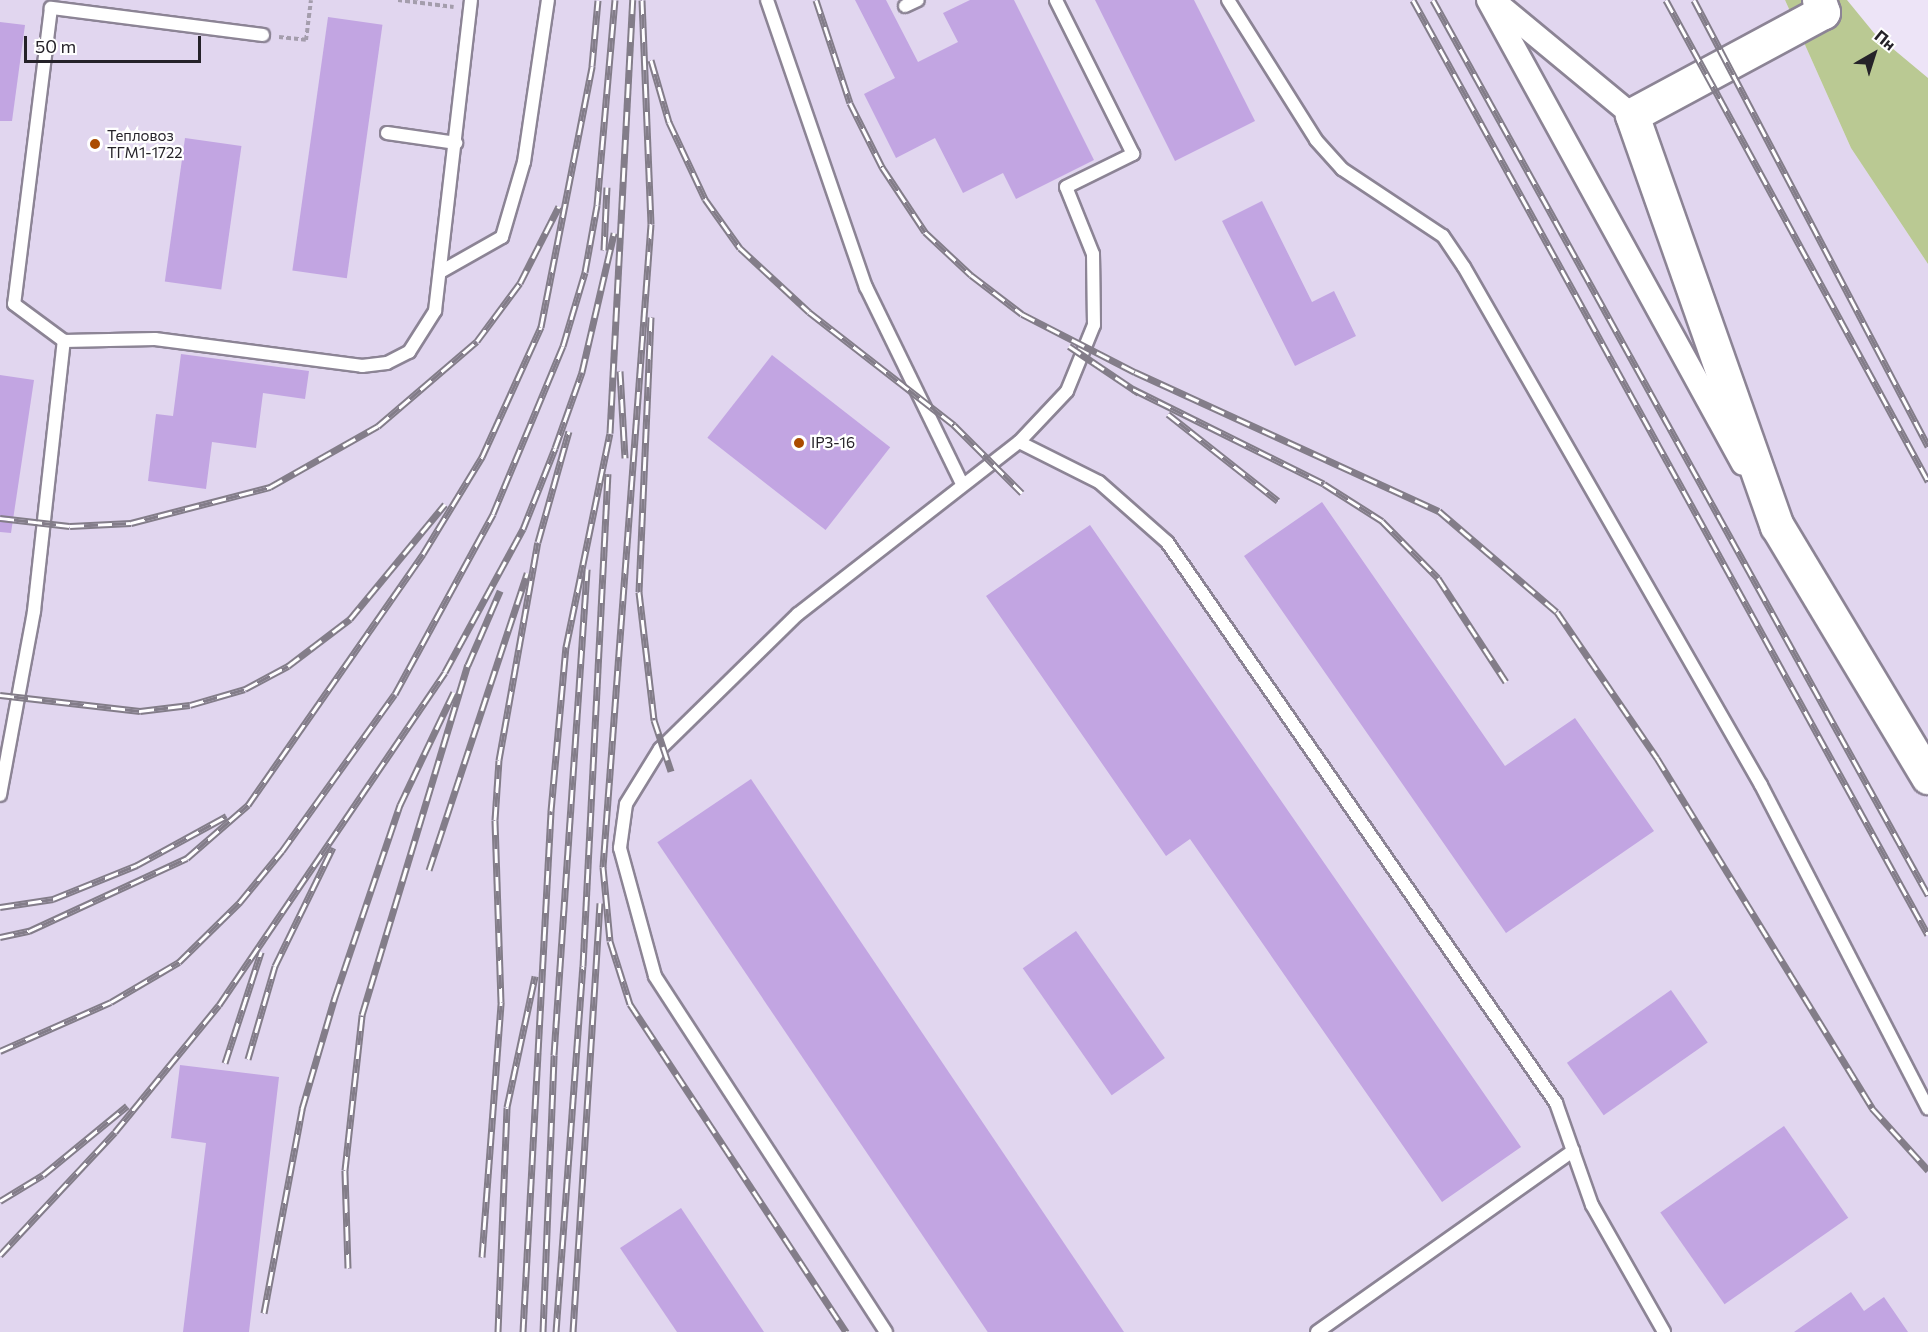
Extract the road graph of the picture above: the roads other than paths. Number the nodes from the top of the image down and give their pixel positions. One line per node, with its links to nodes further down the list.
1 (548, 0): 15 (lane)
2 (767, 0): 18 (lane)
3 (918, 0): 10 (lane)
4 (1056, 0): 17 (lane)
5 (1228, 0): 22 (lane)
6 (1488, 0): 19 (street)
7 (1493, 0): 12 (street)
8 (1827, 4): 12 (street)
9 (471, 5): 14 (lane)
10 (905, 6)
11 (263, 35): 16 (lane)
12 (1632, 115): 19 (street)
13 (387, 133): 14 (lane)
14 (456, 142): 15 (lane)
15 (442, 271): 16 (lane)
16 (64, 341): 21 (lane)
17 (1018, 442): 18 (lane); 23 (lane)
18 (961, 482): 24 (lane)
19 (1777, 526): 20 (street)
20 (1928, 777)
21 (0, 795)
22 (1928, 1108)
23 (1573, 1151): 25 (lane); 26 (lane)
24 (886, 1332)
25 (1317, 1332)
26 (1664, 1332)

